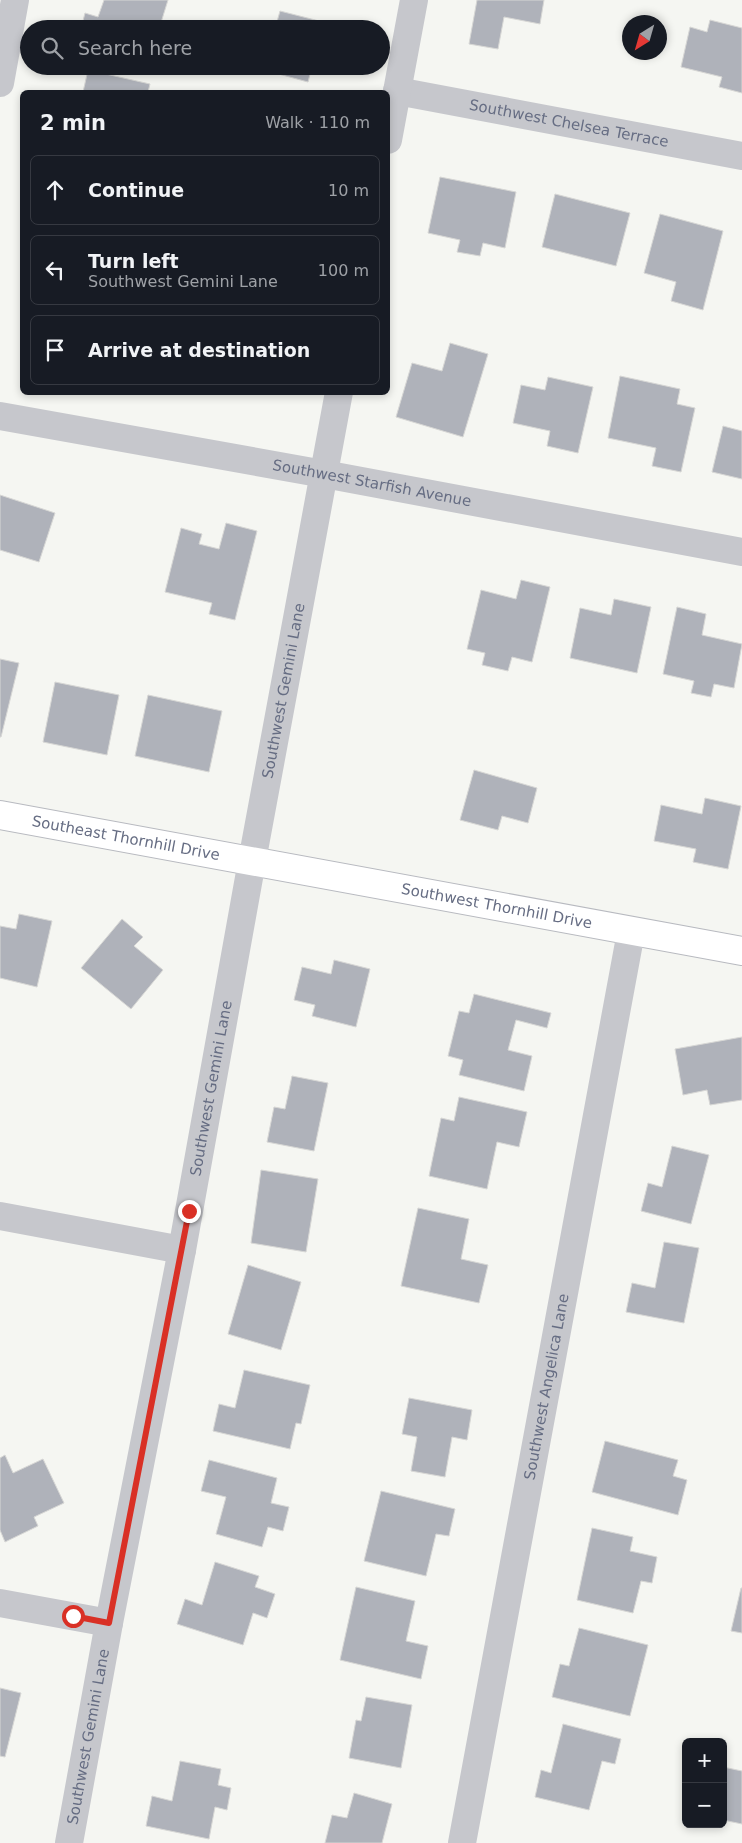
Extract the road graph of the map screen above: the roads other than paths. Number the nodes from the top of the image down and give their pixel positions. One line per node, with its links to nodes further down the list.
1 (15, 0): 3 (street)
2 (414, 0): 4 (street)
3 (0, 83)
4 (397, 91): 5 (street); 6 (street, Southwest Chelsea Terrace)
5 (390, 129)
6 (742, 156)
7 (338, 395): 9 (street, Southwest Gemini Lane)
8 (0, 416): 9 (street, Southwest Starfish Avenue)
9 (324, 474): 10 (street, Southwest Starfish Avenue); 12 (street, Southwest Gemini Lane)
10 (742, 552)
11 (0, 815): 12 (street, Southeast Thornhill Drive)
12 (252, 861): 13 (street, Southwest Thornhill Drive); 16 (street, Southwest Gemini Lane)
13 (631, 932): 14 (street, Southwest Thornhill Drive); 20 (street, Southwest Angelica Lane)
14 (742, 951)
15 (0, 1216): 16 (street)
16 (182, 1250): 18 (street, Southwest Gemini Lane)
17 (0, 1603): 18 (street)
18 (109, 1623): 19 (street, Southwest Gemini Lane)
19 (69, 1843)
20 (462, 1843)

